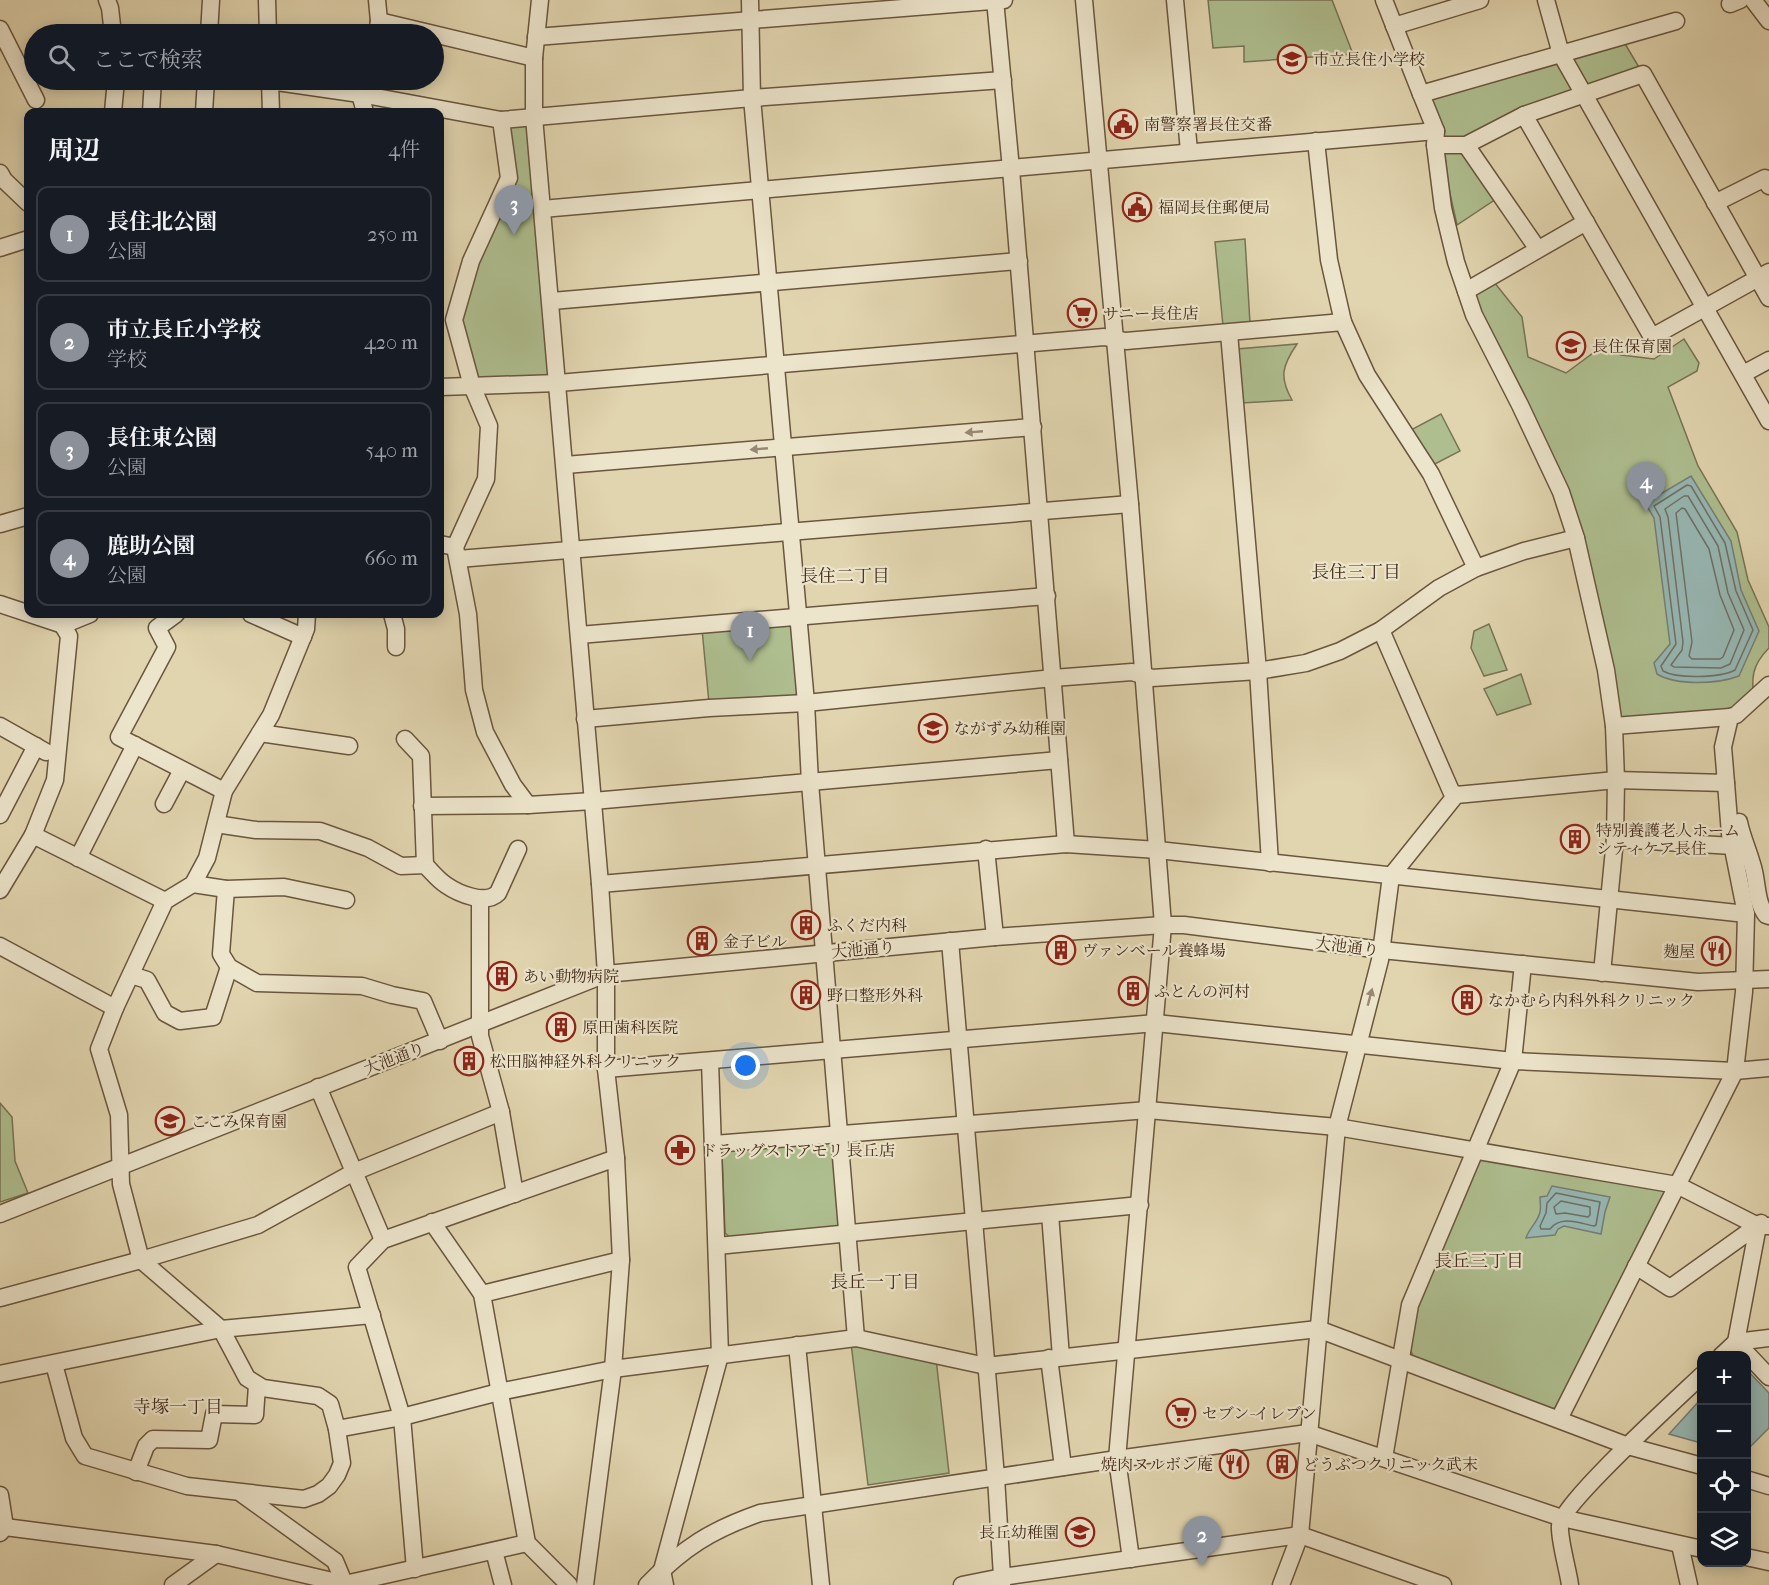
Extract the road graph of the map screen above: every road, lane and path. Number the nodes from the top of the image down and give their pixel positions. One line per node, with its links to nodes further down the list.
1 (107, 0): 18 (street)
2 (211, 0): 19 (street)
3 (267, 0): 20 (street)
4 (377, 0): 21 (street)
5 (540, 0): 24 (street)
6 (750, 0): 15 (street)
7 (995, 0): 8 (street); 15 (street); 29 (street)
8 (1004, 0)
9 (1084, 0): 53 (street)
10 (1175, 0): 52 (street)
11 (1384, 0): 22 (street)
12 (1480, 0): 22 (street)
13 (1546, 0): 26 (street)
14 (1753, 0): 17 (street)
15 (750, 20): 24 (street); 39 (street)
16 (1676, 21): 26 (street)
17 (1769, 21)
18 (112, 24)
19 (210, 24)
20 (268, 24)
21 (378, 24)
22 (1394, 26): 37 (street)
23 (0, 29): 28 (street)
24 (536, 37): 27 (street)
25 (444, 41): 27 (street)
26 (1561, 54): 37 (street); 38 (street)
27 (534, 58): 47 (street)
28 (24, 76)
29 (1003, 80): 39 (street); 54 (street)
30 (31, 90): 40 (street)
31 (115, 90): 41 (street)
32 (152, 90): 42 (street)
33 (205, 90): 43 (street)
34 (270, 90): 44 (street)
35 (363, 90): 45 (street)
36 (376, 90): 48 (street)
37 (1421, 94): 49 (street)
38 (1584, 95): 46 (street); 59 (street); 71 (street)
39 (752, 98): 47 (street); 57 (street)
40 (36, 100)
41 (113, 108)
42 (151, 108)
43 (204, 108)
44 (271, 108)
45 (365, 108)
46 (1524, 115): 51 (street); 61 (street)
47 (534, 117): 48 (street); 60 (street)
48 (501, 120): 80 (street)
49 (1435, 138): 50 (street); 51 (street); 68 (street)
50 (1316, 141): 52 (street); 72 (street)
51 (1466, 146): 64 (street)
52 (1189, 151): 53 (street)
53 (1098, 159): 54 (street); 74 (street)
54 (1011, 169): 57 (street); 65 (street)
55 (0, 173): 58 (street)
56 (1769, 186): 59 (street)
57 (760, 189): 60 (street); 67 (street)
58 (24, 199)
59 (1715, 203): 66 (street)
60 (542, 209): 70 (street)
61 (1586, 222): 64 (street); 71 (street)
62 (24, 240): 63 (street)
63 (0, 248)
64 (1537, 248): 68 (street)
65 (1018, 261): 67 (street); 75 (street)
66 (1763, 275): 69 (street); 71 (street)
67 (767, 283): 70 (street); 77 (street)
68 (1466, 291): 91 (street)
69 (1769, 298)
70 (552, 301): 79 (street)
71 (1705, 307): 78 (street)
72 (1343, 322): 73 (street); 94 (street)
73 (1229, 333): 74 (street); 108 (street)
74 (1115, 338): 75 (street); 86 (street)
75 (1026, 344): 77 (street); 83 (street)
76 (1769, 360): 78 (street)
77 (775, 365): 79 (street); 84 (street)
78 (1743, 374): 82 (street)
79 (558, 383): 80 (street); 85 (street)
80 (472, 386): 81 (street); 92 (street)
81 (444, 387)
82 (1769, 421)
83 (1033, 427): 84 (street, one-way to 84); 87 (street)
84 (783, 448): 85 (street, one-way to 85); 90 (street)
85 (565, 465): 93 (street)
86 (1130, 504): 87 (street); 109 (street)
87 (1040, 510): 90 (street); 95 (street)
88 (24, 517): 89 (street)
89 (0, 524)
90 (790, 533): 93 (street); 98 (street)
91 (1576, 538): 94 (street); 116 (street)
92 (451, 550): 93 (street); 132 (street)
93 (572, 550): 105 (street)
94 (1476, 568): 104 (street)
95 (1047, 596): 98 (street); 110 (street)
96 (0, 604): 97 (street)
97 (24, 610)
98 (797, 617): 105 (street); 112 (street)
99 (165, 618): 119 (street)
100 (264, 618): 106 (street)
101 (307, 618): 106 (street)
102 (394, 618): 107 (street)
103 (59, 619): 122 (street)
104 (1381, 630): 108 (street); 129 (street)
105 (579, 635): 113 (street)
106 (303, 637): 117 (street)
107 (396, 647)
108 (1258, 671): 109 (street); 144 (street)
109 (1143, 675): 110 (street); 142 (street)
110 (1053, 678): 112 (street); 123 (street)
111 (1769, 685): 114 (street)
112 (806, 703): 113 (street); 126 (street)
113 (585, 719): 130 (street)
114 (1729, 723): 116 (street); 127 (street); 157 (street)
115 (0, 726): 121 (street)
116 (1614, 726): 125 (street)
117 (260, 733): 120 (street); 128 (street)
118 (405, 739): 133 (street)
119 (135, 745): 124 (street); 143 (street)
120 (349, 746)
121 (36, 747): 122 (street); 134 (street)
122 (58, 758): 136 (street)
123 (1059, 760): 126 (street); 138 (street)
124 (182, 770): 128 (street); 131 (street)
125 (1616, 780): 127 (street); 129 (street); 137 (street)
126 (810, 783): 130 (street); 146 (street)
127 (1725, 783): 139 (street)
128 (224, 792): 135 (street)
129 (1456, 795): 147 (street)
130 (593, 801): 132 (street); 149 (street)
131 (164, 804)
132 (528, 805): 133 (street)
133 (422, 806): 145 (street)
134 (0, 815)
135 (216, 824): 145 (street); 148 (street)
136 (33, 835): 143 (street); 151 (street)
137 (1615, 839): 139 (street); 154 (street)
138 (1066, 844): 141 (street); 142 (street)
139 (1733, 846): 156 (street)
140 (518, 849): 152 (street)
141 (986, 849): 146 (street); 159 (street)
142 (1158, 850): 144 (street); 158 (street)
143 (78, 858): 155 (street)
144 (1270, 863): 147 (street)
145 (425, 865): 152 (street)
146 (817, 865): 149 (street); 163 (street)
147 (1391, 876): 154 (street); 162 (street)
148 (193, 884): 150 (street); 155 (street)
149 (600, 884): 167 (street)
150 (226, 889): 153 (street); 165 (street)
151 (0, 890)
152 (480, 899): 173 (street)
153 (346, 900)
154 (1610, 900): 156 (street); 166 (street)
155 (165, 902): 168 (street)
156 (1746, 914): 170 (street)
157 (1769, 916)
158 (1163, 925): 159 (street, 大池通り); 162 (street, 大池通り); 172 (street)
159 (995, 937): 160 (street, 大池通り)
160 (950, 941): 163 (street, 大池通り); 174 (street)
161 (0, 946): 171 (street)
162 (1382, 950): 164 (street, 大池通り); 176 (street, one-way to 162)
163 (824, 953): 167 (street, 大池通り); 177 (street)
164 (1523, 964): 166 (street, 大池通り); 179 (street)
165 (229, 967): 168 (street); 175 (street)
166 (1602, 973): 170 (street, 大池通り)
167 (606, 974): 173 (street, 大池通り); 181 (street)
168 (131, 975): 171 (street)
169 (1769, 979): 170 (street, 大池通り)
170 (1744, 981): 182 (street)
171 (115, 1008): 192 (street)
172 (1156, 1023): 174 (street); 176 (street); 184 (street)
173 (480, 1025): 175 (street, 大池通り); 185 (street)
174 (958, 1040): 177 (street); 186 (street)
175 (440, 1041): 183 (street, 大池通り)
176 (1358, 1044): 179 (street); 187 (street)
177 (833, 1051): 178 (street); 188 (street)
178 (710, 1061): 181 (street); 189 (street)
179 (1513, 1061): 182 (street); 190 (street)
180 (1769, 1068): 182 (street)
181 (606, 1069): 191 (street)
182 (1735, 1071): 194 (street)
183 (318, 1087): 192 (street, 大池通り); 193 (street)
184 (1148, 1110): 186 (street); 187 (street); 196 (street)
185 (501, 1112): 193 (street); 195 (street)
186 (965, 1124): 188 (street); 199 (street)
187 (1337, 1127): 190 (street); 212 (street)
188 (840, 1134): 189 (street); 202 (street)
189 (714, 1144): 204 (street)
190 (1476, 1150): 194 (street); 221 (street)
191 (616, 1158): 195 (street); 206 (street)
192 (120, 1167): 197 (street, 大池通り); 205 (street)
193 (354, 1172): 203 (street); 205 (street)
194 (1677, 1185): 201 (street); 207 (street)
195 (515, 1194): 200 (street)
196 (1140, 1205): 198 (street); 217 (street)
197 (0, 1214)
198 (1050, 1214): 199 (street); 220 (street)
199 (974, 1221): 202 (street); 223 (street)
200 (432, 1222): 203 (street); 208 (street)
201 (1765, 1223): 207 (street); 215 (street)
202 (848, 1233): 204 (street); 213 (street)
203 (383, 1240): 210 (street)
204 (717, 1246): 219 (street)
205 (141, 1260): 209 (street); 211 (street)
206 (621, 1260): 208 (street); 224 (street)
207 (1636, 1266): 231 (street)
208 (482, 1294): 229 (street)
209 (0, 1298)
210 (372, 1315): 211 (street); 230 (street)
211 (221, 1329): 222 (street); 228 (street)
212 (1318, 1329): 217 (street); 221 (street); 233 (street)
213 (856, 1338): 216 (street); 223 (street)
214 (1769, 1338): 215 (street)
215 (1736, 1342): 218 (street); 226 (street)
216 (797, 1346): 219 (street); 245 (street)
217 (1127, 1349): 220 (street); 236 (street)
218 (1726, 1351)
219 (720, 1355): 224 (street); 258 (street)
220 (1055, 1357): 223 (street); 238 (street)
221 (1402, 1359): 231 (street); 235 (street)
222 (54, 1364): 225 (street); 239 (street)
223 (986, 1366): 240 (street)
224 (613, 1369): 229 (street); 264 (street)
225 (0, 1374)
226 (1769, 1377)
227 (1697, 1379): 234 (street)
228 (257, 1385): 232 (street); 239 (street)
229 (499, 1392): 230 (street); 249 (street)
230 (402, 1417): 232 (street); 257 (street)
231 (1559, 1419): 234 (street)
232 (337, 1429): 243 (street)
233 (1308, 1433): 235 (street); 236 (street); 248 (street)
234 (1628, 1446): 237 (street); 246 (street)
235 (1384, 1458): 246 (street)
236 (1118, 1459): 238 (street); 255 (street)
237 (1697, 1466)
238 (1064, 1467): 240 (street)
239 (136, 1472): 243 (street)
240 (996, 1477): 245 (street); 259 (street)
241 (1751, 1481): 242 (street)
242 (1769, 1486)
243 (241, 1494): 261 (street)
244 (0, 1495): 247 (street)
245 (813, 1503): 258 (street); 266 (street)
246 (1562, 1518): 250 (street); 270 (street)
247 (2, 1530): 253 (street)
248 (1300, 1535): 255 (street); 268 (street); 269 (street)
249 (526, 1543): 252 (street); 263 (street)
250 (1680, 1545): 251 (street); 271 (street)
251 (1697, 1548)
252 (494, 1551): 257 (street); 262 (street)
253 (216, 1554): 260 (street); 261 (street)
254 (1751, 1558): 256 (street)
255 (1131, 1559): 259 (street)
256 (1769, 1562)
257 (415, 1569): 261 (street)
258 (663, 1578): 265 (street)
259 (1002, 1581): 267 (street)
260 (173, 1585)
261 (345, 1585)
262 (503, 1585)
263 (569, 1585)
264 (585, 1585)
265 (647, 1585)
266 (821, 1585)
267 (962, 1585)
268 (1281, 1585)
269 (1443, 1585)
270 (1570, 1585)
271 (1689, 1585)

